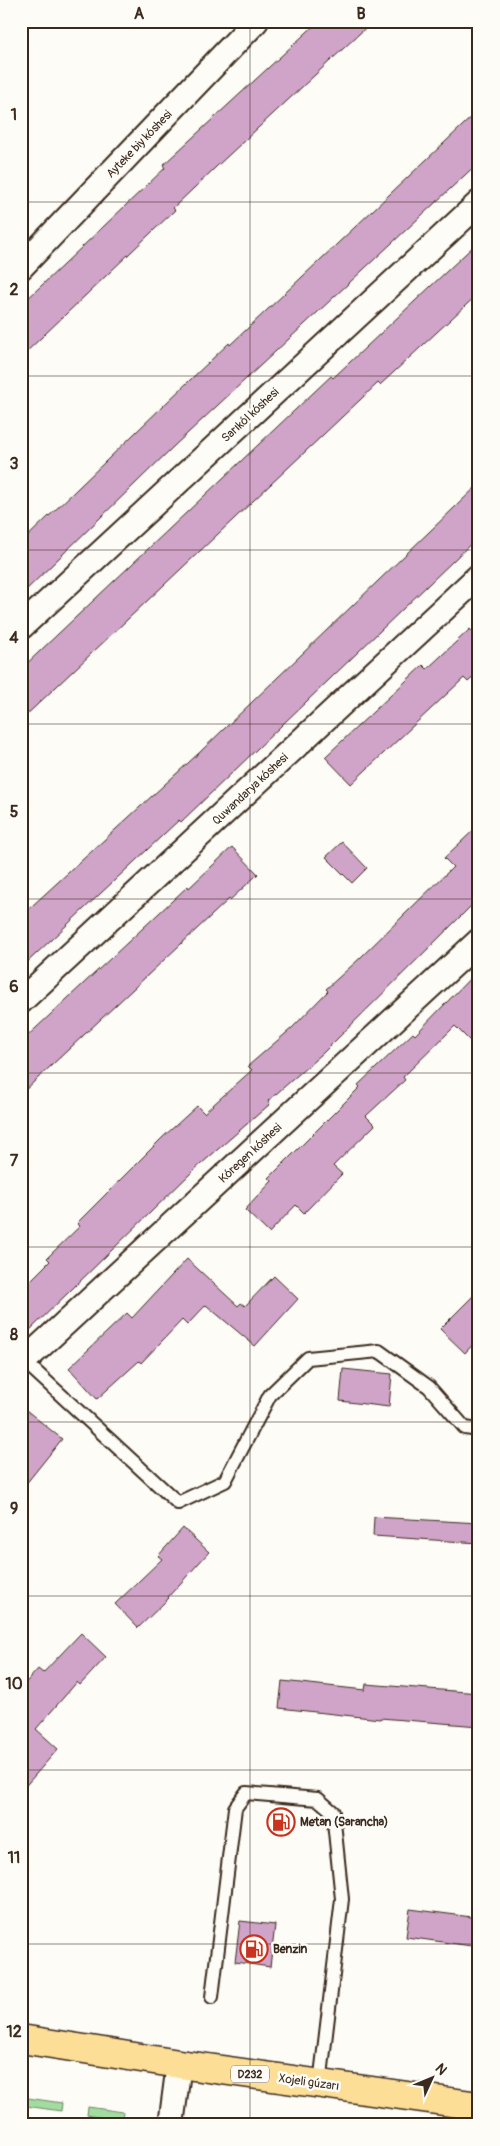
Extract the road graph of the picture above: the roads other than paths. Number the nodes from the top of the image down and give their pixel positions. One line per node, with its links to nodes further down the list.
1 (256, 21): 3 (street, Ayteke biy kóshesi)
2 (479, 202): 5 (street, Sarıkól kóshesi)
3 (21, 266)
4 (479, 576): 7 (street, Quwandarya kóshesi)
5 (21, 627)
6 (479, 941): 8 (street, Kóregen kóshesi)
7 (21, 1001)
8 (22, 1362): 9 (lane)
9 (479, 1430)
10 (212, 1997): 13 (lane)
11 (21, 2039): 12 (main road, Xojeli gúzarı / D232)
12 (178, 2064): 13 (main road, Xojeli gúzarı / D232); 15 (street)
13 (320, 2084): 14 (main road, Xojeli gúzarı / D232)
14 (479, 2106)
15 (171, 2125)

